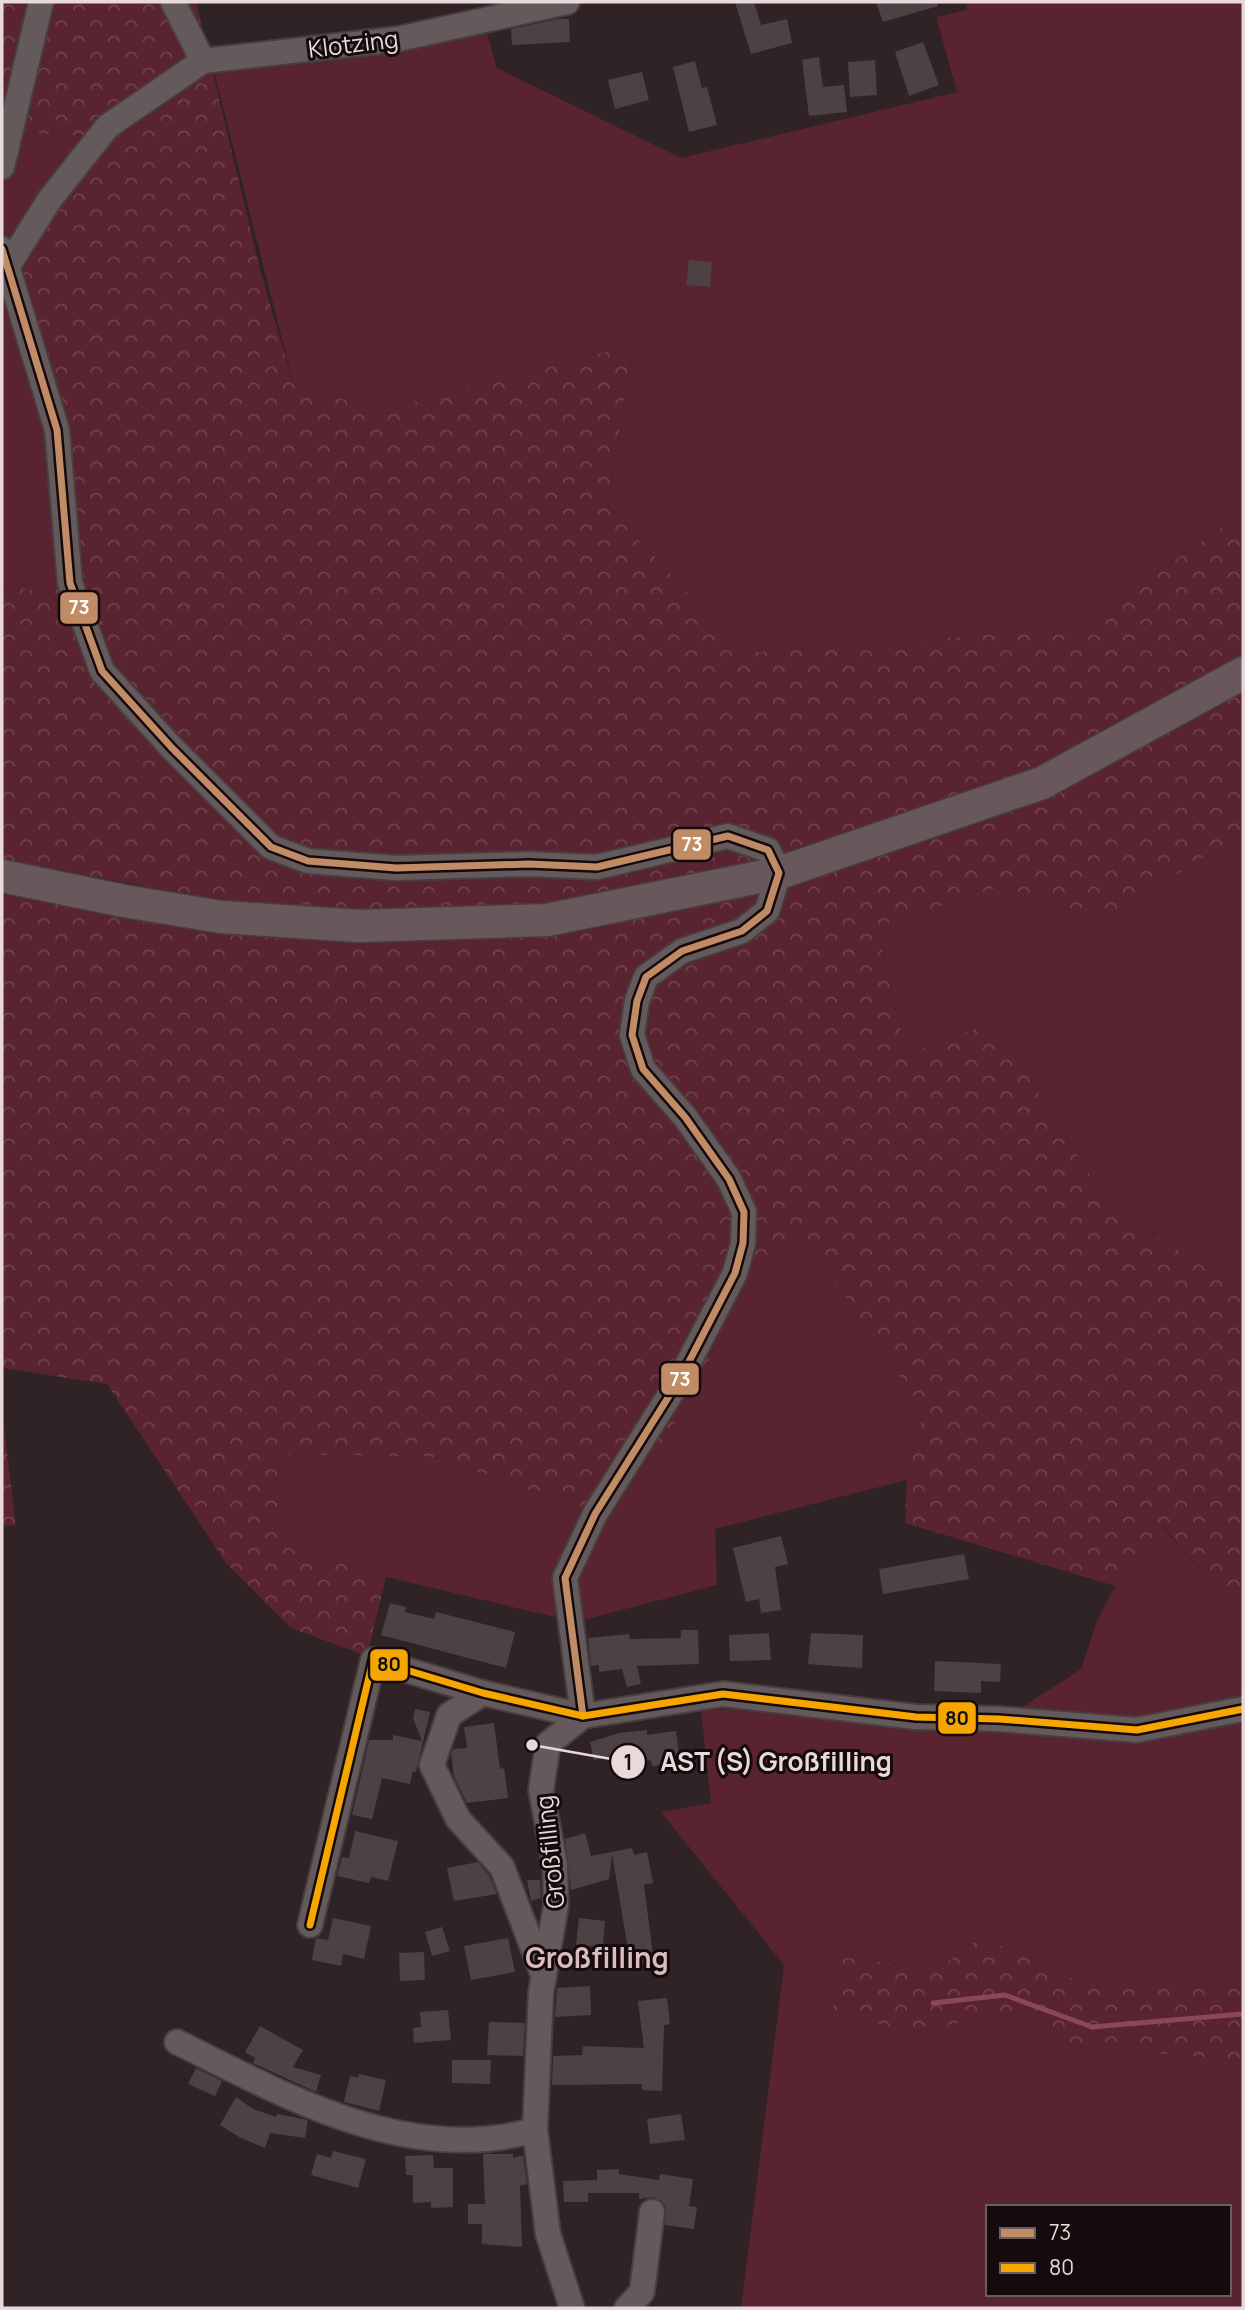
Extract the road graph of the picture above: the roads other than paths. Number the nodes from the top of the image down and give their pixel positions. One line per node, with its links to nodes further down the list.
1 (41, 2): 5 (street)
2 (173, 2): 4 (street)
3 (566, 2): 4 (street, Klotzing)
4 (203, 61): 6 (street)
5 (2, 167)
6 (4, 259): 8 (street)
7 (1243, 673): 8 (main road)
8 (779, 873): 9 (main road); 12 (street)
9 (2, 876)
10 (483, 1693): 12 (street, Großfilling); 13 (street, Großfilling); 14 (street)
11 (1243, 1709): 12 (street, Großfilling)
12 (583, 1716): 14 (street, Großfilling)
13 (310, 1925)
14 (544, 1977): 16 (street, Großfilling)
15 (177, 2042): 16 (street)
16 (535, 2130): 18 (street, Großfilling)
17 (652, 2211): 21 (street)
18 (563, 2284): 19 (street); 20 (street, Großfilling)
19 (556, 2308)
20 (572, 2308)
21 (627, 2308)

